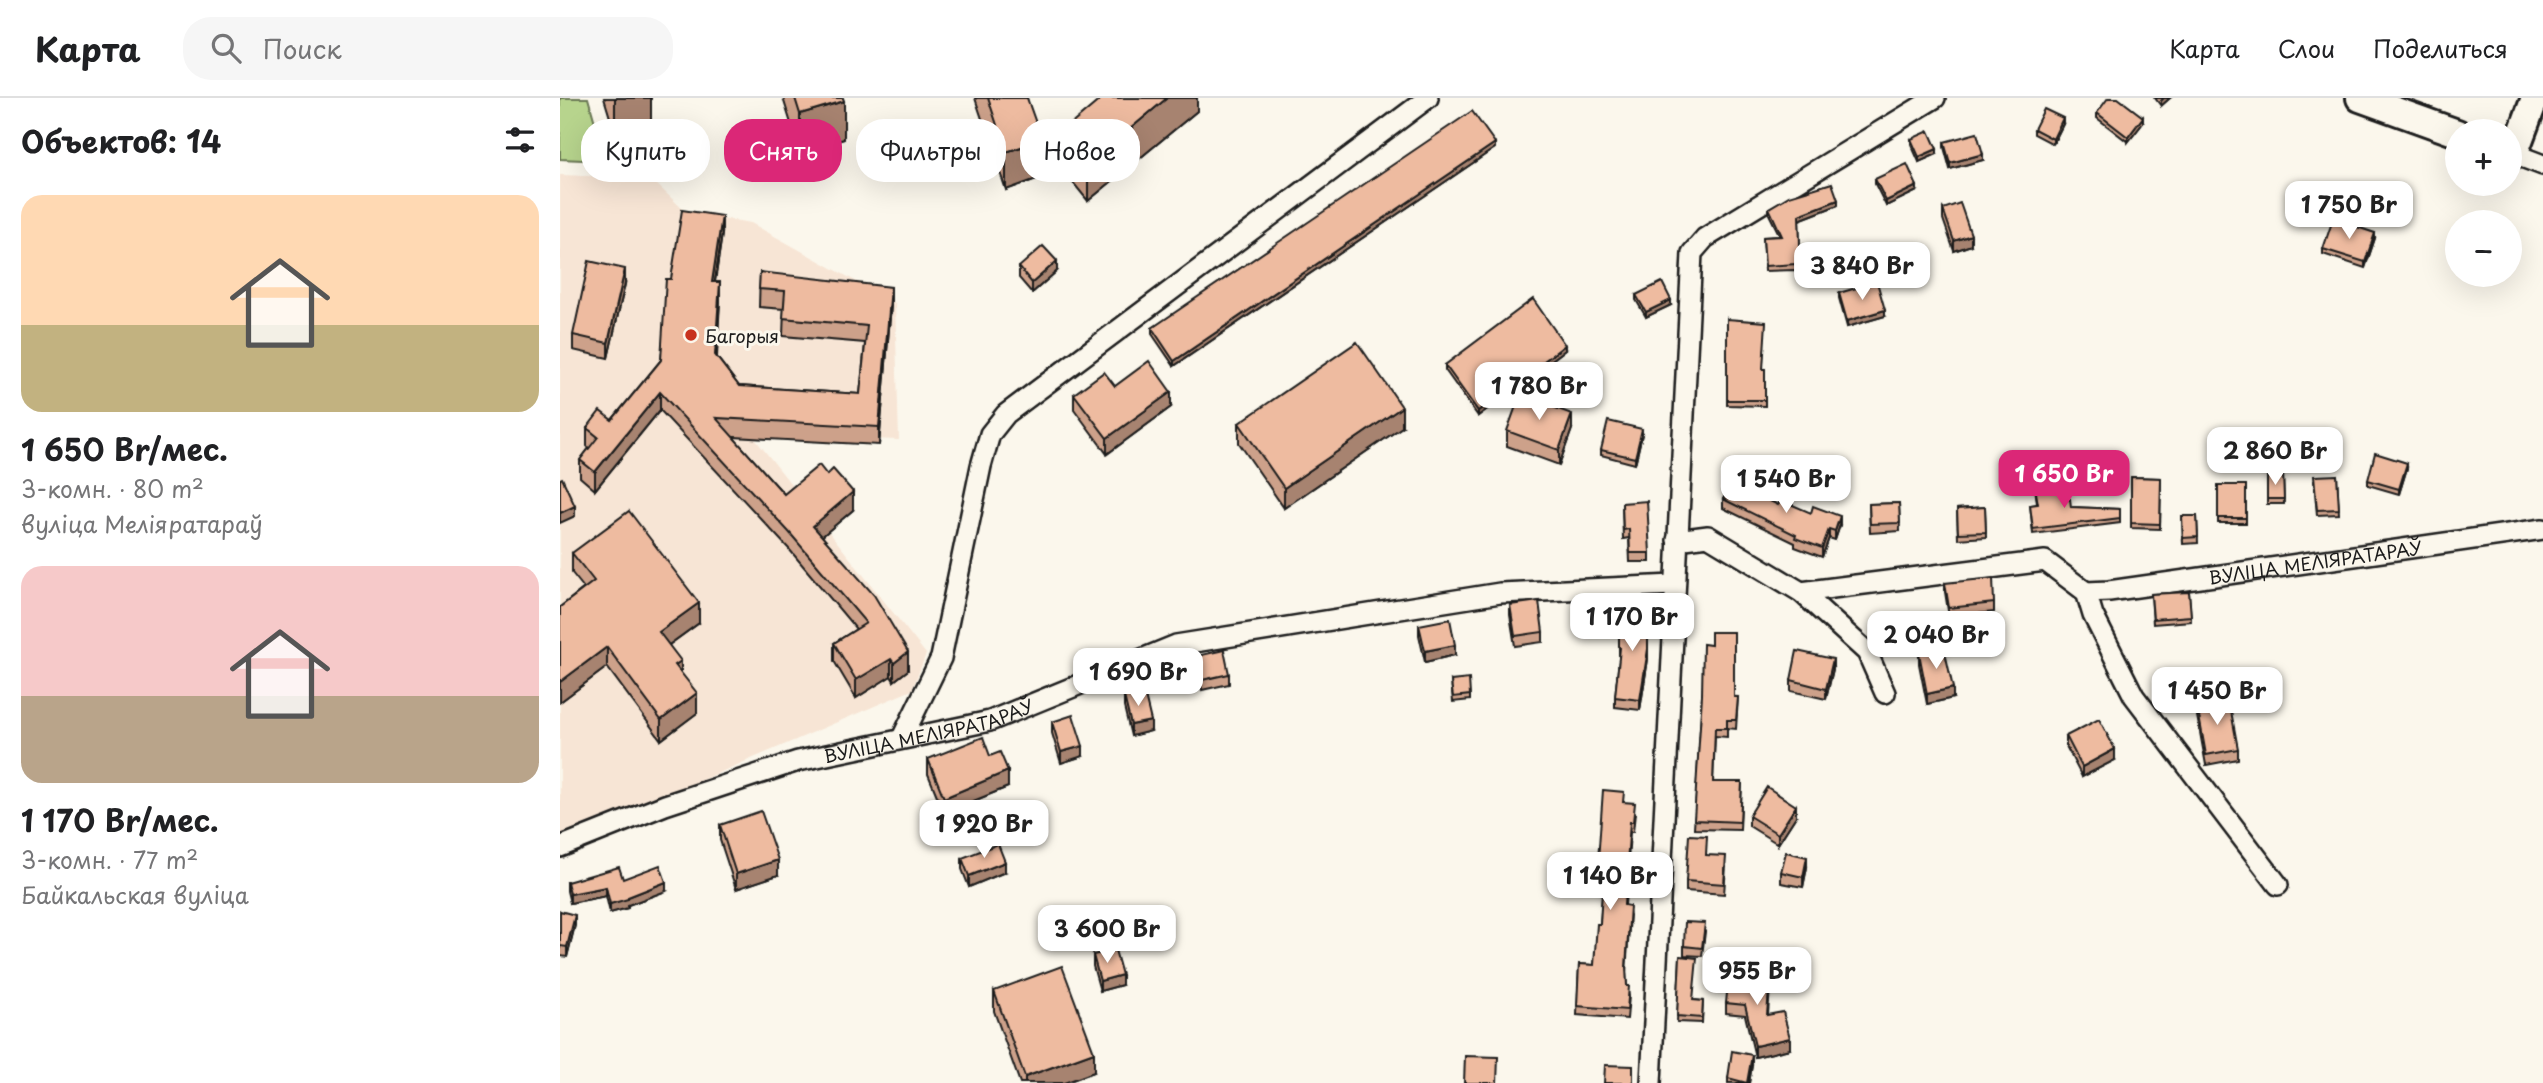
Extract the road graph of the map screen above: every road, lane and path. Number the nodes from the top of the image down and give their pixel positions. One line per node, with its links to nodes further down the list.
1 (1428, 98): 15 (street)
2 (1935, 98): 10 (street)
3 (2360, 98): 5 (main road)
4 (2535, 98): 6 (main road)
5 (2445, 129)
6 (2522, 129)
7 (2522, 157): 8 (street)
8 (2543, 165)
9 (2543, 530): 13 (street, ВУЛІЦА МЕЛІЯРАТАРАЎ)
10 (1677, 540): 11 (street); 12 (street)
11 (1674, 585): 15 (street, ВУЛІЦА МЕЛІЯРАТАРАЎ); 18 (street)
12 (1801, 592): 13 (street); 14 (street)
13 (2086, 592): 17 (street)
14 (1885, 693)
15 (902, 738): 16 (street, ВУЛІЦА МЕЛІЯРАТАРАЎ)
16 (560, 847)
17 (2278, 885)
18 (1651, 1083)

